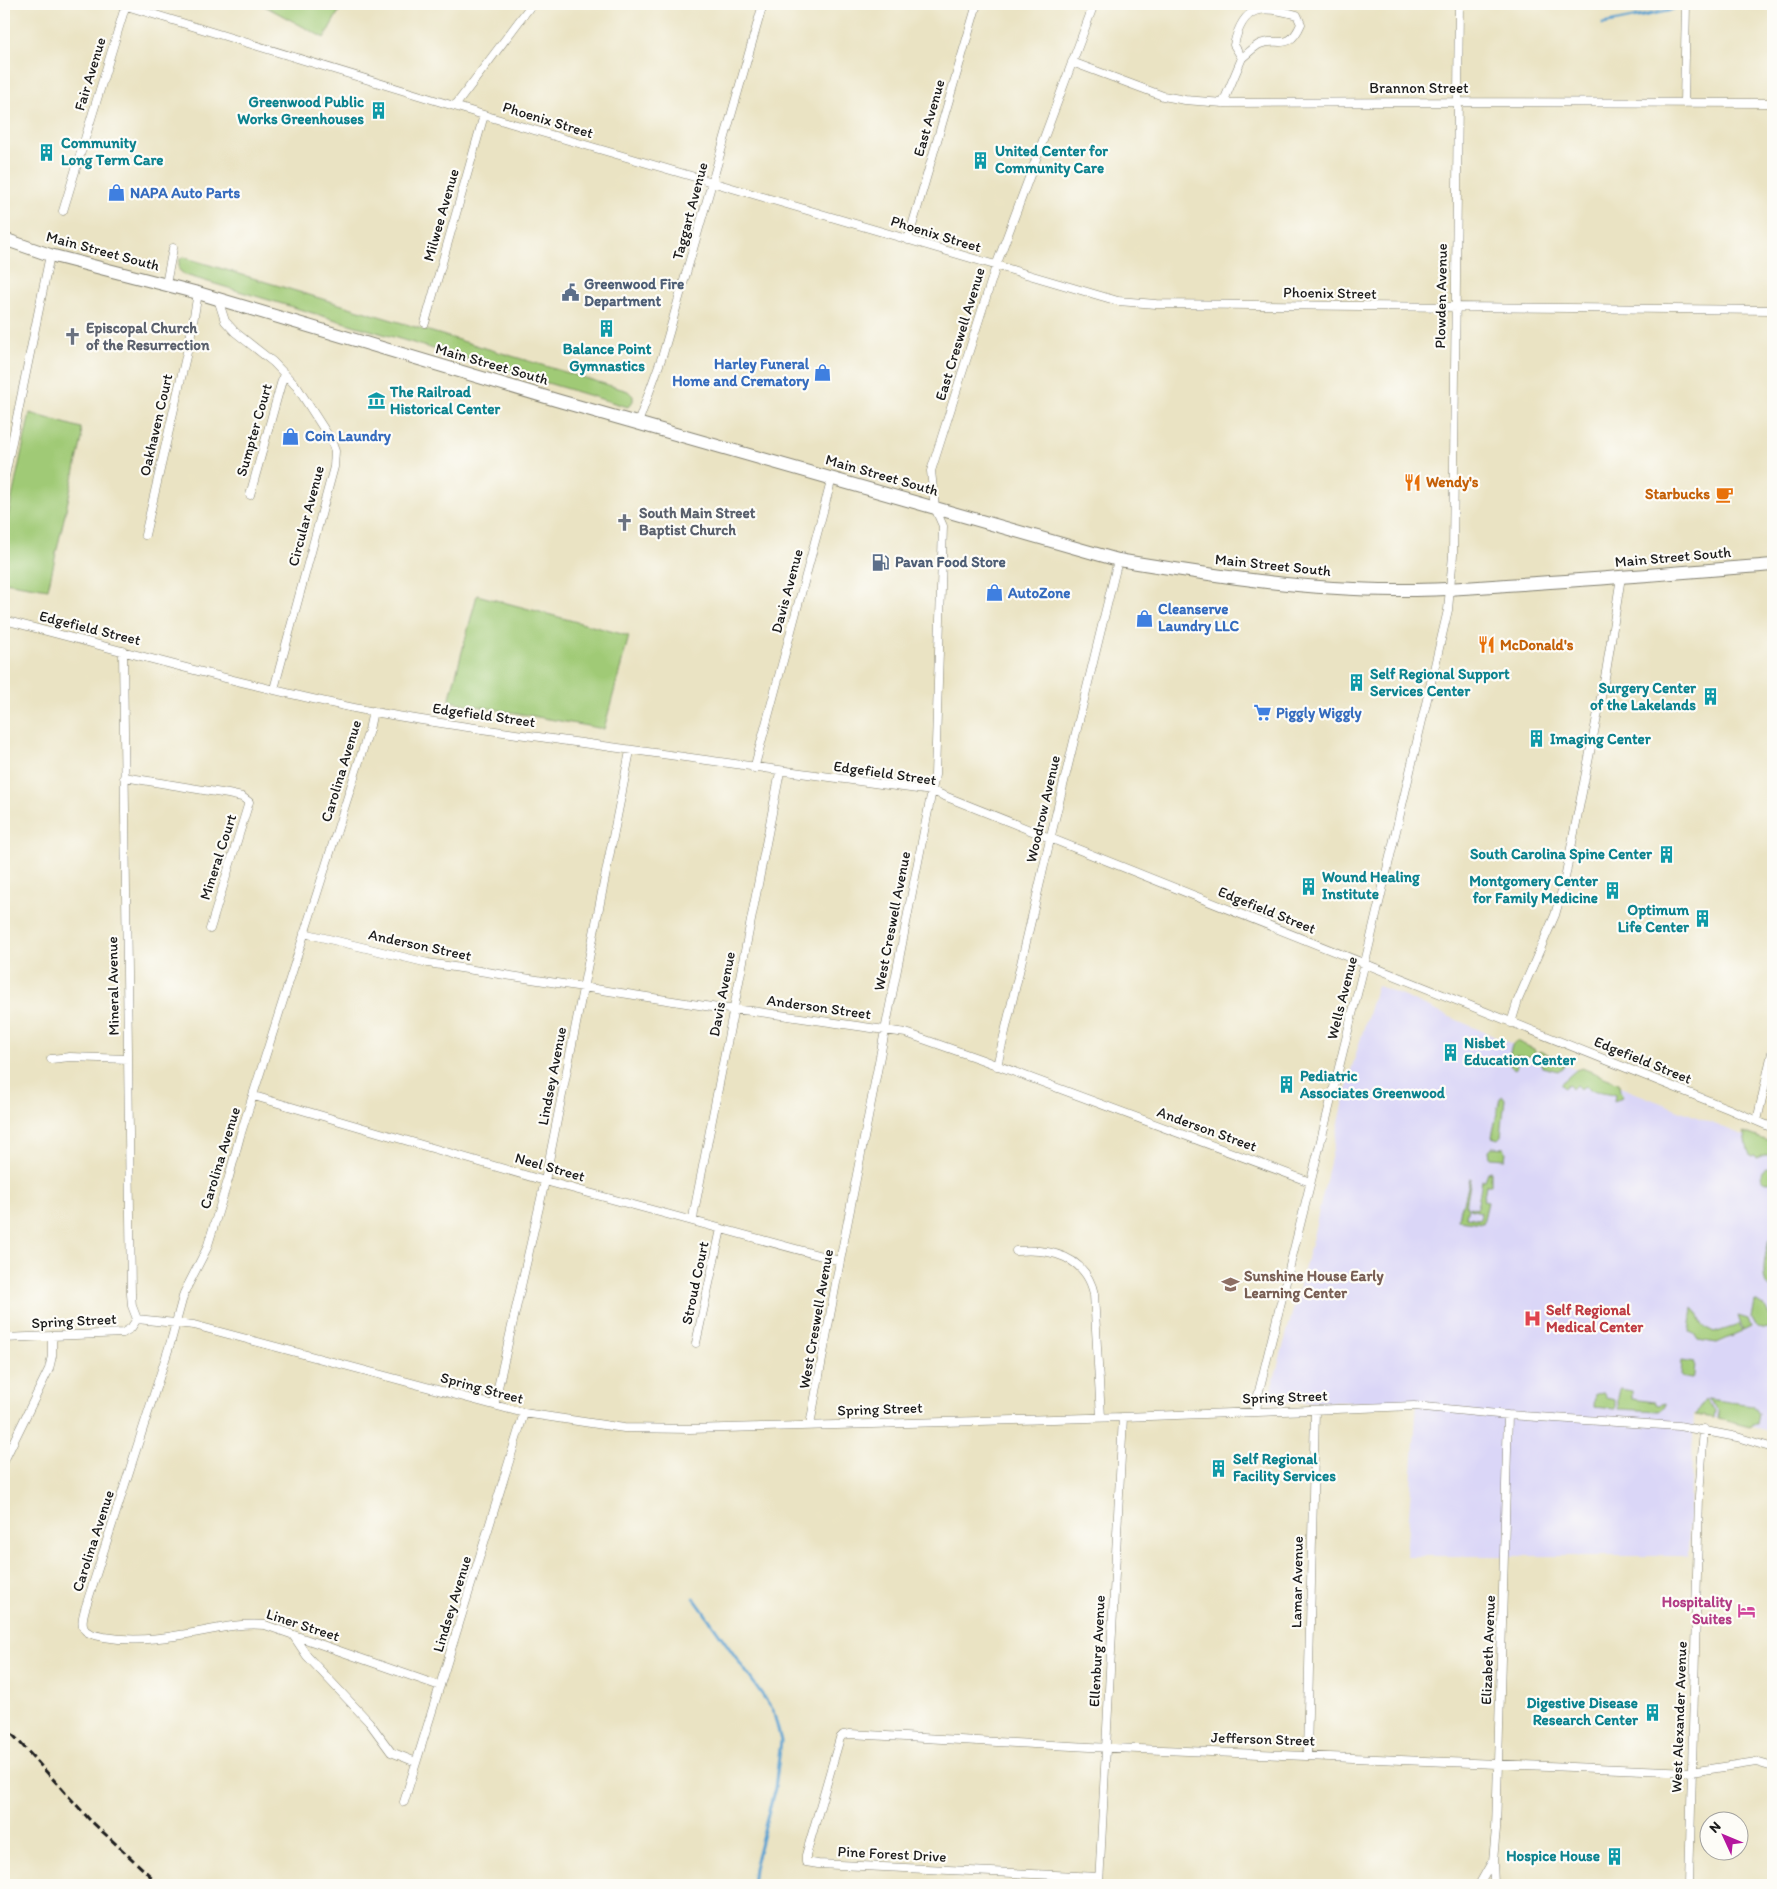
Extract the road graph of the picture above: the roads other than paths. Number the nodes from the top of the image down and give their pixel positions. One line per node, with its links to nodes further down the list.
1 (124, 4): 14 (street, Phoenix Street); 17 (street, Fair Avenue)
2 (532, 4): 14 (street)
3 (763, 4): 16 (street, Taggart Avenue)
4 (977, 4): 19 (street, East Avenue)
5 (1094, 4): 9 (street, East Creswell Avenue)
6 (1459, 4): 10 (street, Plowden Avenue)
7 (1686, 4): 11 (street)
8 (1242, 58): 8 (street); 12 (street)
9 (1072, 62): 12 (street, Brannon Street); 22 (street, East Creswell Avenue)
10 (1458, 102): 11 (street, Brannon Street); 12 (street, Brannon Street); 26 (street, Plowden Avenue)
11 (1684, 102): 13 (street, Brannon Street)
12 (1222, 103)
13 (1773, 103)
14 (455, 106): 15 (street, Phoenix Street)
15 (484, 115): 16 (street, Phoenix Street); 28 (street, Milwee Avenue)
16 (712, 182): 19 (street, Phoenix Street); 30 (street, Taggart Avenue)
17 (63, 211)
18 (4, 239): 21 (main road, Main Street South)
19 (908, 240): 22 (street, Phoenix Street)
20 (173, 248): 23 (street)
21 (50, 254): 23 (main road, Main Street South); 32 (street)
22 (996, 266): 26 (street, Phoenix Street); 34 (street, East Creswell Avenue)
23 (166, 284): 24 (main road, Main Street South)
24 (198, 293): 25 (main road, Main Street South); 35 (street, Oakhaven Court)
25 (218, 299): 29 (street, Circular Avenue); 30 (main road, Main Street South)
26 (1454, 308): 27 (street, Phoenix Street); 39 (street, Plowden Avenue)
27 (1773, 310)
28 (424, 323)
29 (284, 374): 33 (street, Sumpter Court); 42 (street, Circular Avenue)
30 (638, 423): 31 (main road, Main Street South)
31 (832, 478): 34 (main road, Main Street South); 45 (street, Davis Avenue)
32 (4, 482)
33 (250, 495)
34 (934, 508): 36 (main road, Main Street South); 48 (street, West Creswell Avenue)
35 (145, 535)
36 (1118, 560): 39 (main road, Main Street South); 49 (street, Woodrow Avenue)
37 (1773, 565): 38 (main road, Main Street South)
38 (1621, 577): 39 (main road, Main Street South); 55 (street)
39 (1450, 589): 52 (street, Wells Avenue)
40 (4, 620): 41 (street, Edgefield Street)
41 (123, 651): 42 (street, Edgefield Street); 47 (street, Mineral Avenue)
42 (274, 689): 43 (street, Edgefield Street)
43 (373, 711): 44 (street, Edgefield Street); 51 (street, Carolina Avenue)
44 (630, 751): 45 (street, Edgefield Street); 53 (street, Lindsey Avenue)
45 (754, 769): 46 (street, Edgefield Street)
46 (780, 772): 48 (street, Edgefield Street); 54 (street, Davis Avenue)
47 (124, 777): 50 (street, Mineral Court); 59 (street, Mineral Avenue)
48 (932, 791): 49 (street, Edgefield Street); 56 (street, West Creswell Avenue)
49 (1051, 838): 52 (street, Edgefield Street); 60 (street, Woodrow Avenue)
50 (210, 929)
51 (304, 933): 53 (street, Anderson Street); 61 (street, Carolina Avenue)
52 (1364, 964): 55 (street, Edgefield Street); 65 (street, Wells Avenue)
53 (583, 987): 54 (street, Anderson Street); 64 (street, Lindsey Avenue)
54 (734, 1009): 56 (street, Anderson Street); 66 (street, Davis Avenue)
55 (1511, 1023): 62 (street, Edgefield Street)
56 (885, 1030): 60 (street, Anderson Street); 69 (street, West Creswell Avenue)
57 (1773, 1048): 62 (street)
58 (51, 1059): 59 (street)
59 (128, 1059): 70 (street, Mineral Avenue)
60 (997, 1066): 65 (street, Anderson Street)
61 (254, 1096): 64 (street, Neel Street); 71 (street, Carolina Avenue)
62 (1757, 1121): 63 (street, Edgefield Street)
63 (1773, 1128)
64 (545, 1180): 66 (street, Neel Street); 75 (street, Lindsey Avenue)
65 (1310, 1182): 77 (street, Wells Avenue)
66 (693, 1222): 67 (street, Neel Street)
67 (720, 1229): 69 (street, Neel Street); 74 (street, Stroud Court)
68 (1016, 1251): 80 (street)
69 (840, 1261): 82 (street, West Creswell Avenue)
70 (137, 1319): 71 (street, Spring Street); 72 (street, Spring Street)
71 (176, 1322): 75 (street, Spring Street); 86 (street, Carolina Avenue)
72 (52, 1336): 73 (street, Spring Street); 85 (street)
73 (4, 1338)
74 (696, 1343)
75 (494, 1405): 78 (street, Spring Street)
76 (1315, 1410): 77 (street, Spring Street); 79 (street, Spring Street); 91 (street, Lamar Avenue)
77 (1256, 1412): 81 (street, Spring Street)
78 (524, 1413): 82 (street, Spring Street); 88 (street, Lindsey Avenue)
79 (1508, 1416): 83 (street, Spring Street); 93 (street, Elizabeth Avenue)
80 (1101, 1417): 81 (street, Spring Street); 82 (street, Spring Street)
81 (1123, 1417): 90 (street, Ellenburg Avenue)
82 (810, 1425)
83 (1704, 1429): 84 (street, Spring Street); 95 (street, West Alexander Avenue)
84 (1773, 1448)
85 (4, 1461)
86 (85, 1610): 87 (street, Liner Street)
87 (293, 1635): 88 (street, Liner Street); 92 (street)
88 (440, 1686): 92 (street, Lindsey Avenue)
89 (839, 1743): 90 (street, Jefferson Street); 98 (street, Pine Forest Drive)
90 (1106, 1747): 91 (street, Jefferson Street); 98 (street, Ellenburg Avenue)
91 (1307, 1755): 93 (street, Jefferson Street)
92 (416, 1762): 96 (street, Lindsey Avenue)
93 (1498, 1763): 95 (street, Jefferson Street); 97 (street, Elizabeth Avenue)
94 (1773, 1766): 95 (street, Jefferson Street)
95 (1691, 1772): 101 (street, West Alexander Avenue)
96 (404, 1802)
97 (1493, 1860): 99 (street); 100 (street, Elizabeth Avenue)
98 (1099, 1881)
99 (1479, 1885)
100 (1494, 1885)
101 (1689, 1885)

